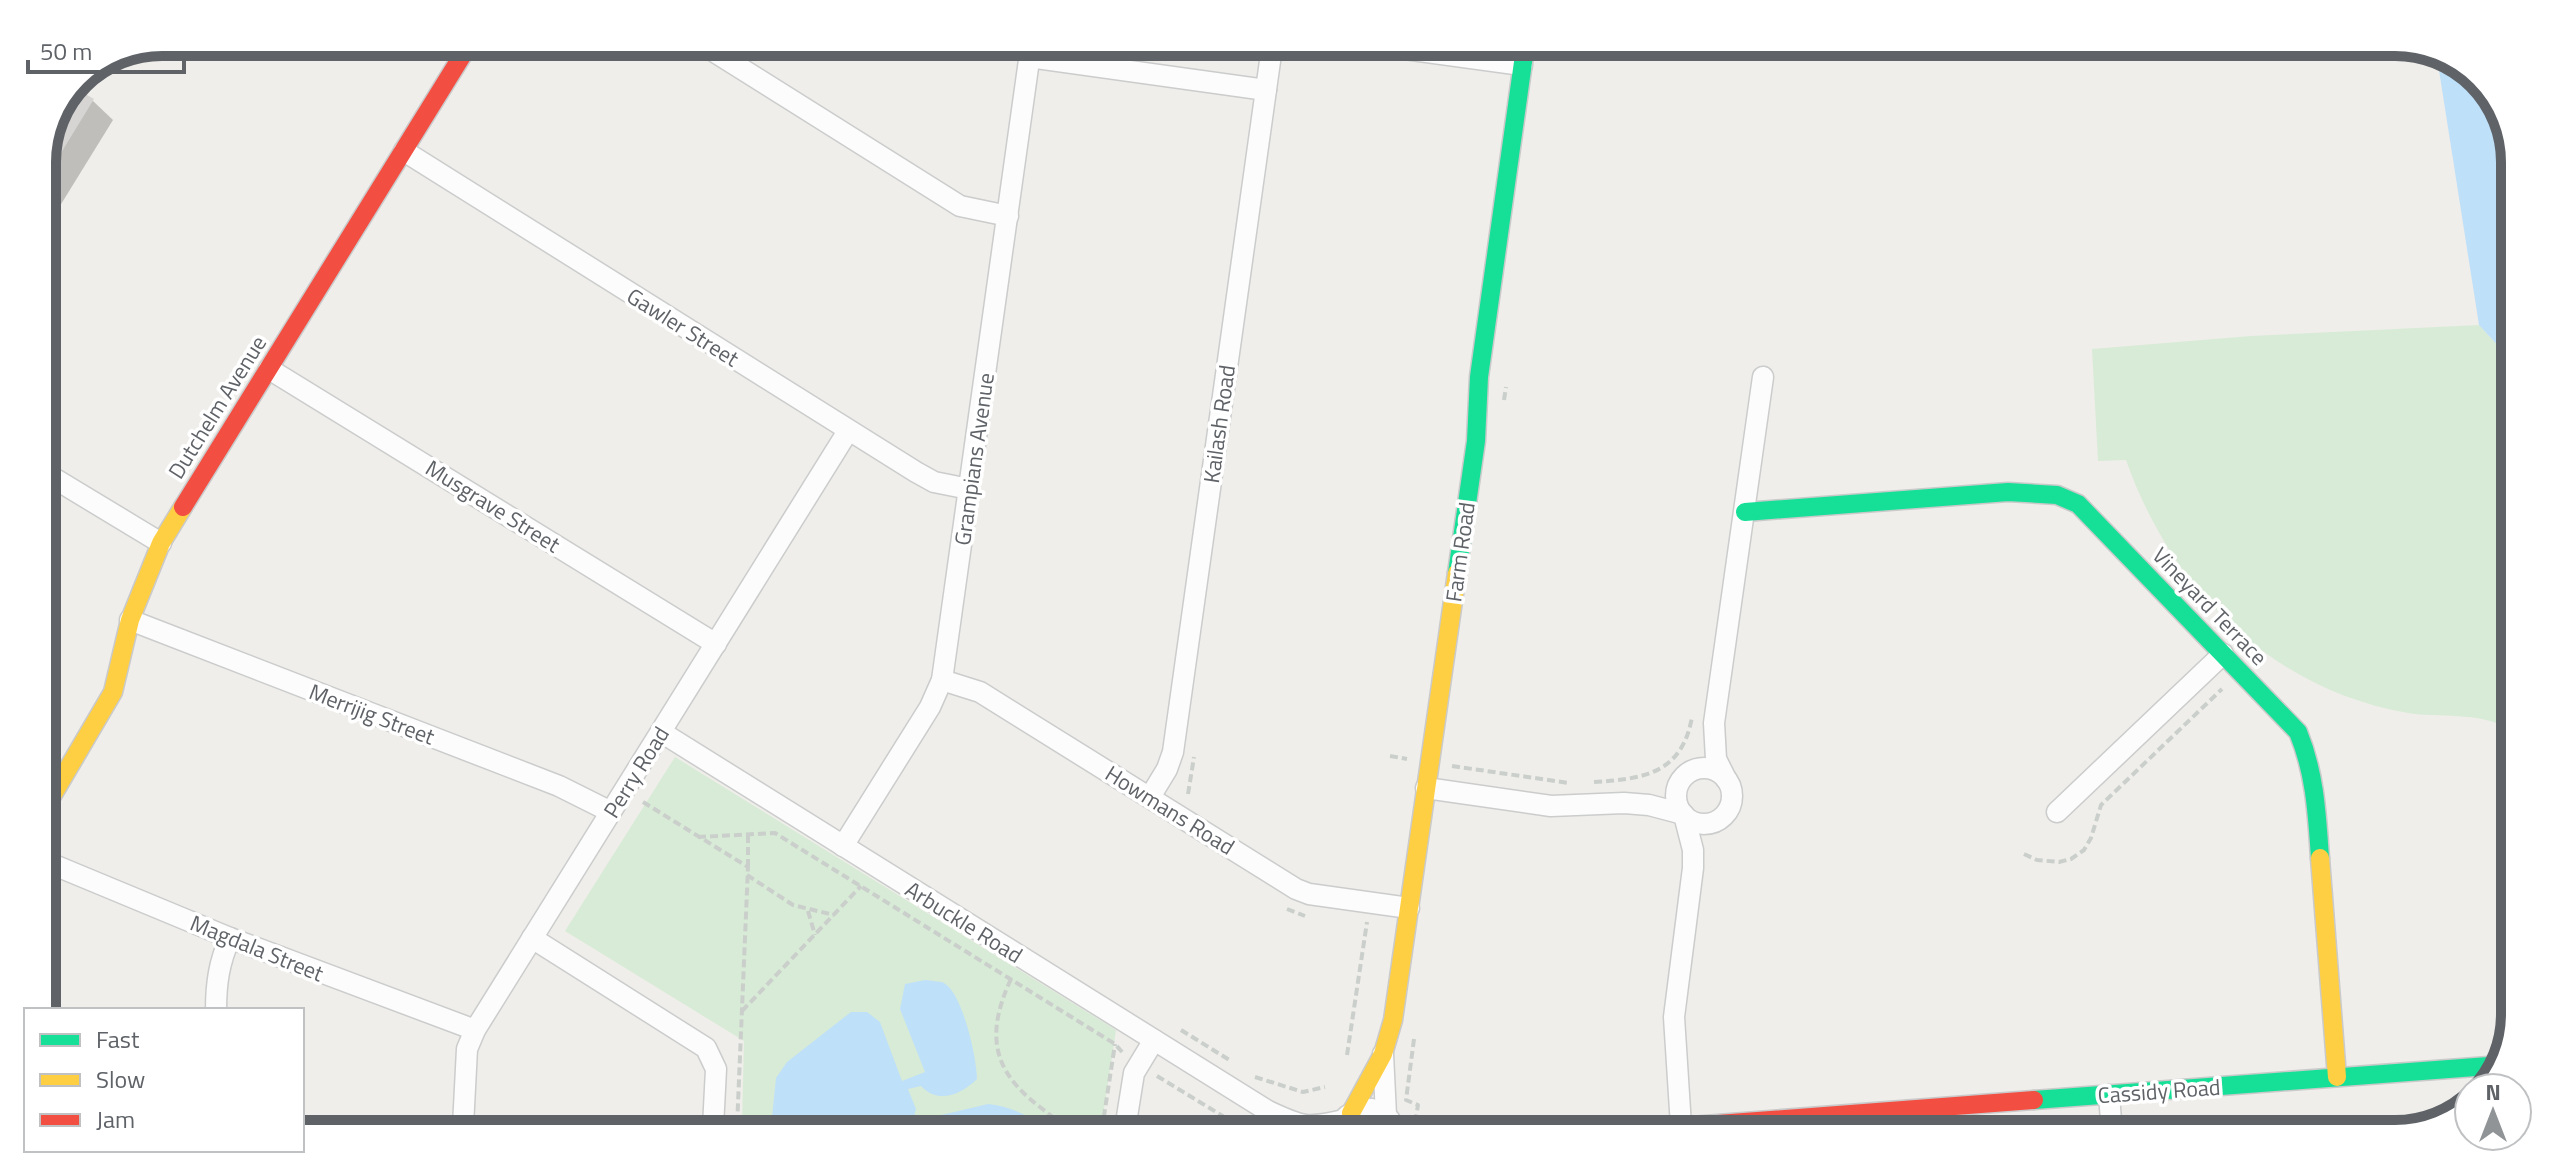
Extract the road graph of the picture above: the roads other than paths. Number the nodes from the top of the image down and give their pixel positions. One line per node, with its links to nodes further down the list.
1 (462, 56): 8 (street, Dutchelm Avenue)
2 (721, 56): 9 (street)
3 (1029, 56): 9 (street, Grampians Avenue)
4 (1055, 56): 7 (street)
5 (1271, 56): 7 (street, Kailash Road)
6 (1524, 56): 25 (street, Farm Road)
7 (1266, 90): 27 (street, Kailash Road)
8 (404, 151): 10 (street, Dutchelm Avenue); 12 (street, Gawler Street)
9 (1008, 216): 14 (street, Grampians Avenue)
10 (269, 369): 16 (street, Dutchelm Avenue); 18 (street, Musgrave Street)
11 (1763, 377): 15 (street)
12 (848, 431): 14 (street, Gawler Street); 18 (street, Perry Road)
13 (56, 479): 16 (street)
14 (969, 489): 20 (street, Grampians Avenue)
15 (1745, 512): 19 (street, Vineyard Terrace); 21 (street)
16 (161, 543): 17 (street, Dutchelm Avenue)
17 (130, 620): 26 (street, Dutchelm Avenue); 29 (street, Merrijig Street)
18 (716, 644): 22 (street, Perry Road)
19 (2223, 654): 30 (street); 44 (street, Vineyard Terrace)
20 (942, 680): 27 (street, Howmans Road); 33 (street, Grampians Avenue)
21 (1714, 723): 23 (street); 24 (street)
22 (661, 732): 29 (street, Perry Road); 33 (street, Arbuckle Road)
23 (1685, 776): 24 (street); 28 (street); 31 (street)
24 (1726, 779): 32 (street)
25 (1426, 788): 28 (street); 36 (street, Farm Road)
26 (56, 789)
27 (1150, 797): 36 (street, Howmans Road)
28 (1624, 803): 31 (street)
29 (611, 812): 38 (street, Perry Road)
30 (2057, 812)
31 (1683, 814): 32 (street); 35 (street)
32 (1721, 818): 35 (street)
33 (843, 846): 41 (street, Arbuckle Road)
34 (56, 866): 37 (street, Magdala Street)
35 (1693, 868): 56 (street)
36 (1409, 908): 42 (street, Farm Road)
37 (230, 938): 39 (street); 40 (street, Magdala Street)
38 (532, 938): 40 (street, Perry Road); 48 (street)
39 (216, 1008)
40 (475, 1030): 47 (street, Perry Road)
41 (1154, 1040): 46 (street, Arbuckle Road); 49 (street)
42 (1383, 1054): 52 (street, Farm Road); 55 (street, Farm Road)
43 (2487, 1066): 44 (street, Cassidy Road)
44 (2337, 1077): 45 (street, Cassidy Road)
45 (2109, 1095): 57 (street, Cassidy Road); 58 (street)
46 (1268, 1111): 50 (street, Arbuckle Road); 51 (street, Arbuckle Road)
47 (463, 1120)
48 (713, 1120)
49 (1126, 1120)
50 (1276, 1120)
51 (1287, 1120)
52 (1346, 1120)
53 (1347, 1120): 54 (street, Arbuckle Road)
54 (1388, 1120)
55 (1394, 1120)
56 (1681, 1120)
57 (1879, 1120)
58 (2111, 1120)

